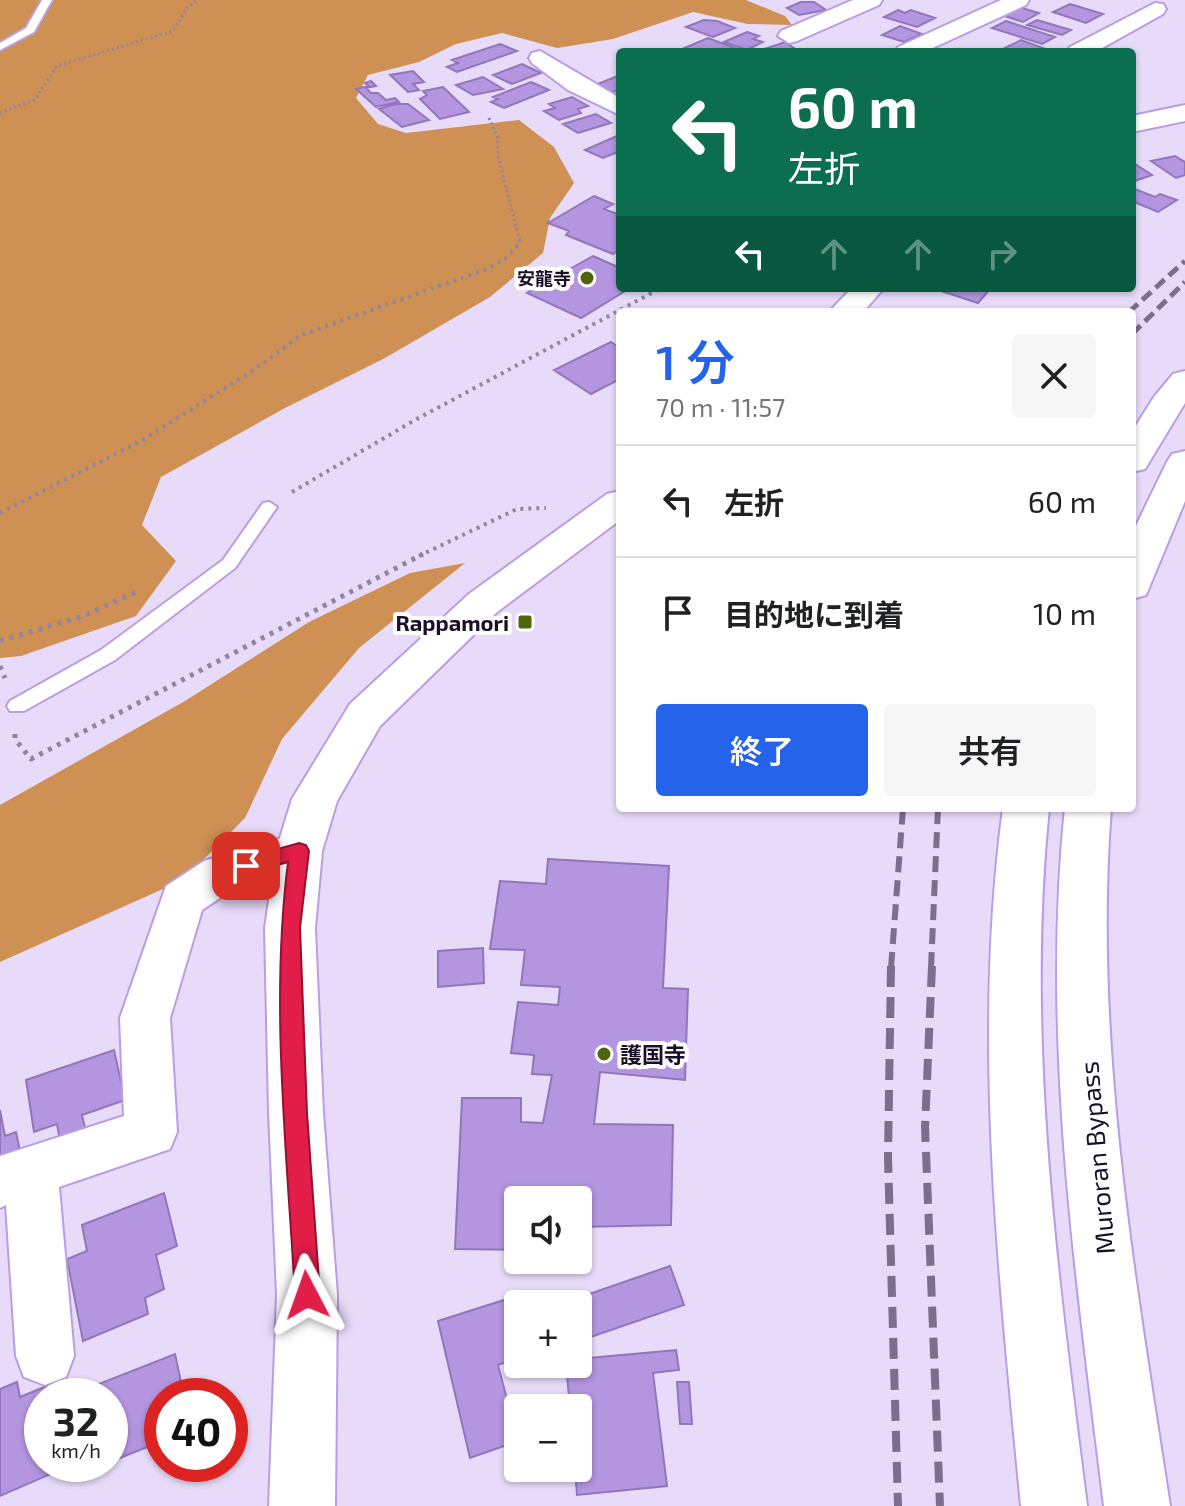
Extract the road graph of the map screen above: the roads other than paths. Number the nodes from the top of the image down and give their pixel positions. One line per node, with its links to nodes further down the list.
1 (47, 0): 6 (lane)
2 (1018, 0): 7 (street)
3 (1121, 0): 8 (street)
4 (858, 2): 5 (street)
5 (789, 36)
6 (0, 47)
7 (915, 48)
8 (1086, 48)
9 (540, 58): 10 (street)
10 (616, 106)
11 (1185, 113): 12 (main road)
12 (1136, 123)
13 (865, 292): 14 (main road)
14 (849, 308)
15 (1185, 381): 16 (main road)
16 (1136, 454)
17 (1185, 462): 20 (main road)
18 (616, 505): 24 (main road)
19 (269, 507): 21 (lane)
20 (1136, 573)
21 (17, 706)
22 (1025, 812): 28 (main road)
23 (1088, 812): 29 (main road, Muroran Bypass)
24 (299, 851): 25 (street); 27 (main road)
25 (16, 1176): 26 (street)
26 (45, 1356)
27 (302, 1506)
28 (1054, 1506)
29 (1137, 1506)

